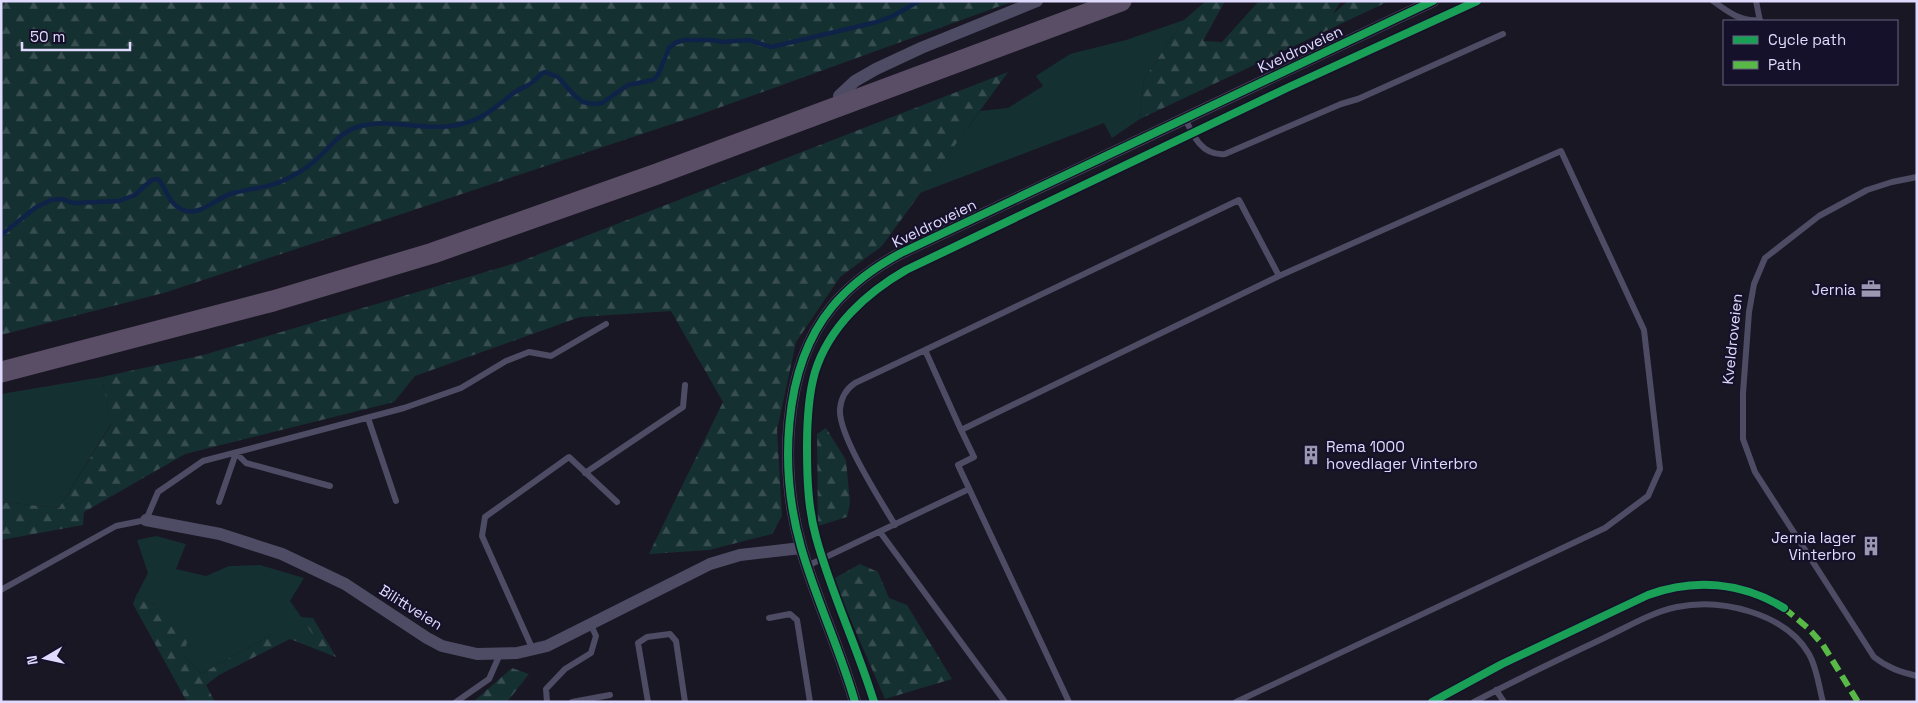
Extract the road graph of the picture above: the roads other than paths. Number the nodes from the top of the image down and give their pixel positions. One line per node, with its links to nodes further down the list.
1 (1037, 1): 10 (street)
2 (1091, 1): 10 (highway)
3 (1121, 1): 17 (highway)
4 (1433, 1): 11 (street, Kveldroveien)
5 (1713, 1): 7 (lane)
6 (1756, 1): 8 (lane)
7 (1746, 20)
8 (1760, 20)
9 (1502, 34): 11 (lane)
10 (839, 96): 16 (highway)
11 (1185, 118): 31 (street, Kveldroveien)
12 (1917, 177): 38 (lane, Kveldroveien)
13 (1279, 276): 15 (lane); 20 (lane); 50 (lane)
14 (606, 324): 19 (lane)
15 (926, 350): 20 (lane); 29 (lane)
16 (1, 362)
17 (1, 372)
18 (685, 385): 22 (lane)
19 (368, 418): 21 (lane); 25 (lane)
20 (961, 430): 24 (lane)
21 (236, 453): 23 (lane); 26 (lane); 28 (lane)
22 (585, 473): 27 (lane); 36 (lane)
23 (330, 486)
24 (969, 489): 29 (lane); 49 (lane)
25 (396, 501)
26 (220, 502)
27 (617, 502)
28 (146, 520): 33 (lane); 37 (street, Bilittveien)
29 (895, 525): 30 (lane)
30 (880, 532): 32 (lane); 48 (lane)
31 (801, 548): 32 (street, Kveldroveien); 35 (street, Bilittveien)
32 (807, 566): 47 (street, Kveldroveien)
33 (1, 590)
34 (769, 618): 46 (lane)
35 (591, 625): 36 (street, Bilittveien); 42 (lane)
36 (533, 650): 37 (street, Bilittveien)
37 (500, 654): 41 (lane)
38 (1917, 676)
39 (1496, 690): 51 (lane); 52 (lane); 53 (lane)
40 (610, 695): 43 (lane)
41 (456, 702)
42 (547, 702)
43 (572, 702)
44 (648, 702): 45 (lane)
45 (685, 702)
46 (810, 702)
47 (855, 702)
48 (1005, 702)
49 (1069, 702)
50 (1236, 702)
51 (1474, 702)
52 (1504, 702)
53 (1824, 702)

